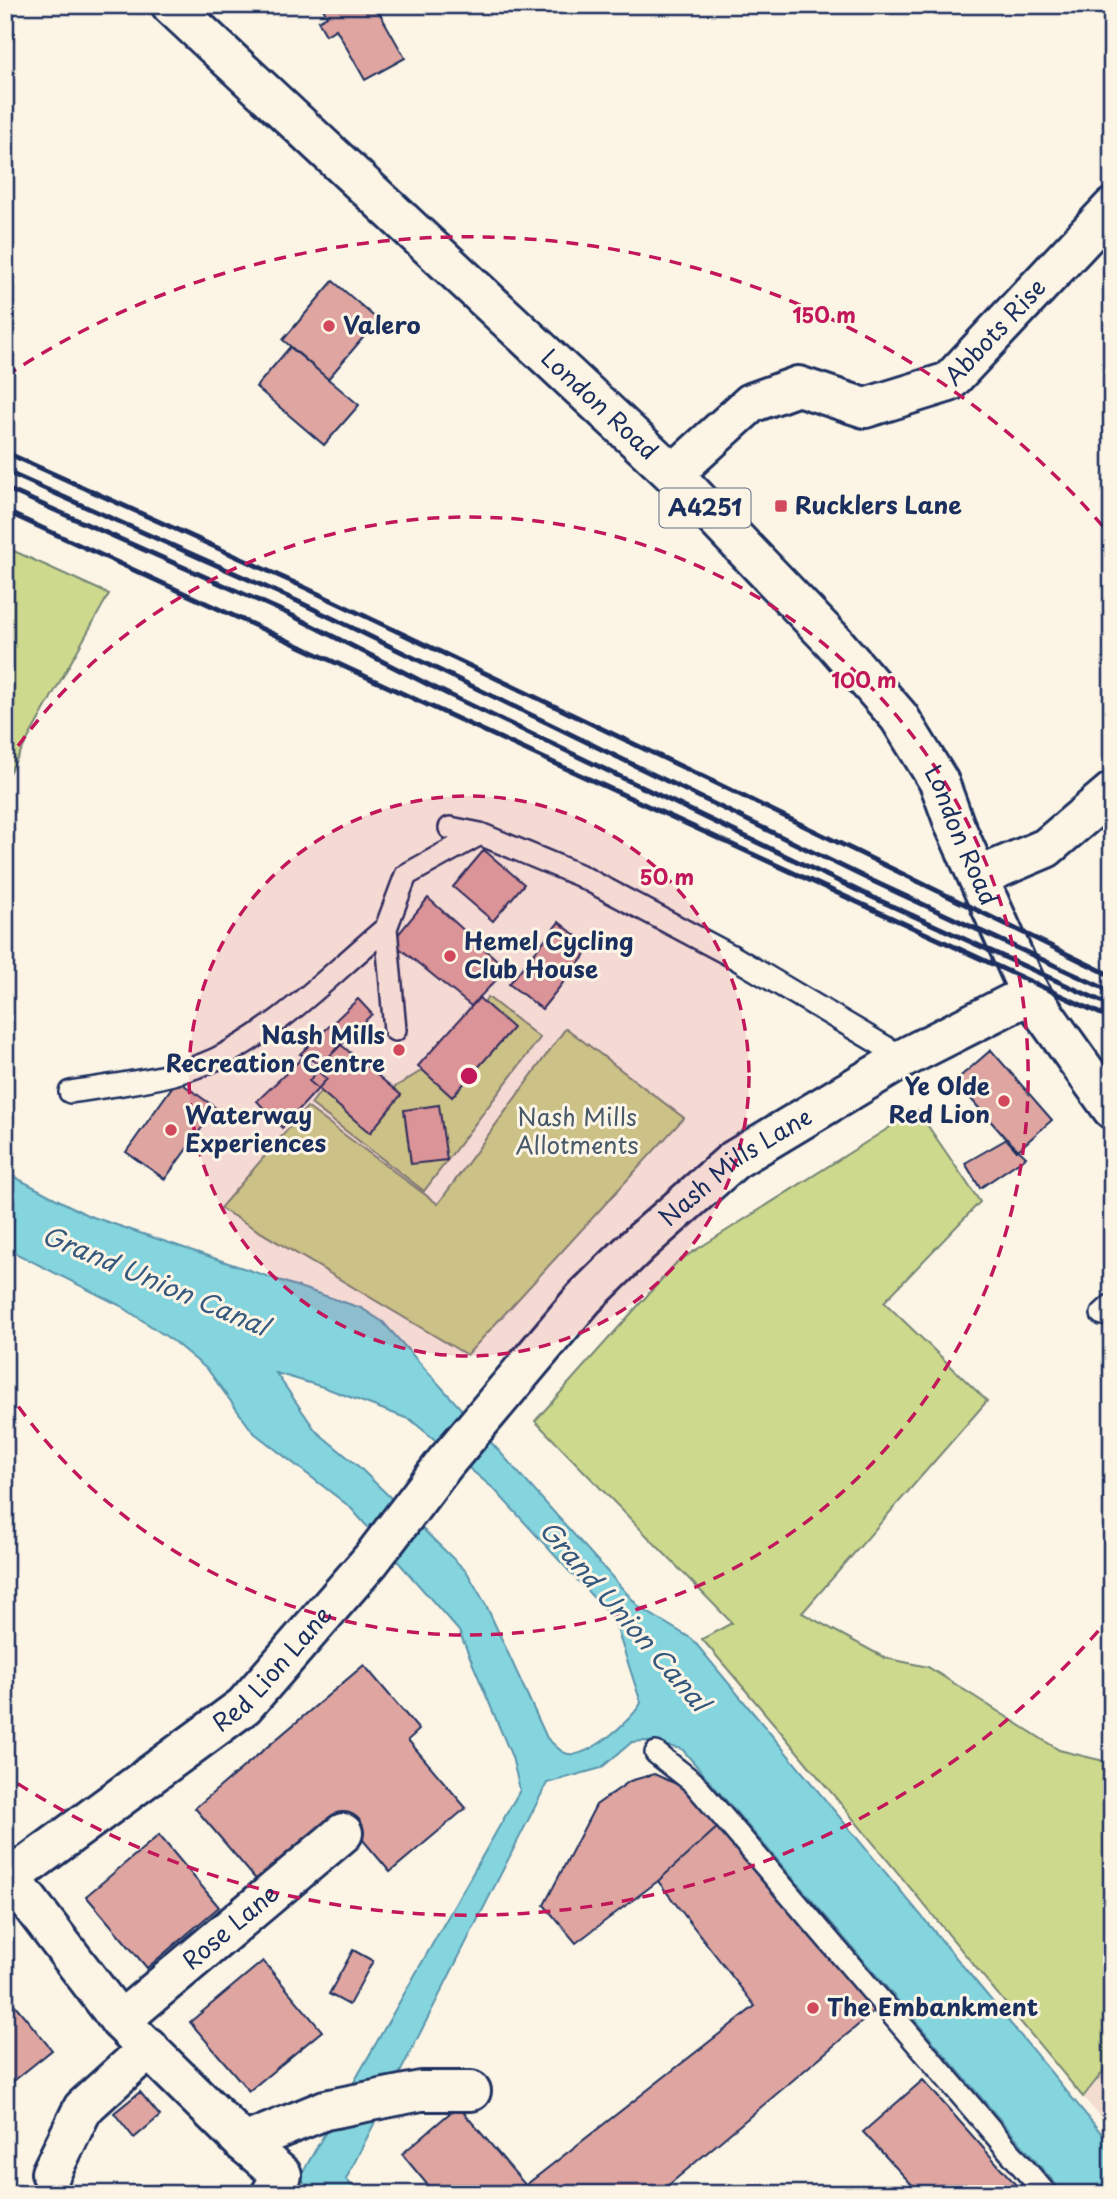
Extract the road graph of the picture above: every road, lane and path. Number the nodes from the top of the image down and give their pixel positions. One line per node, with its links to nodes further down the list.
1 (172, 5): 3 (street, London Road / A4251)
2 (1112, 208): 3 (street, Abbots Rise)
3 (673, 474): 7 (street, London Road / A4251)
4 (1112, 792): 7 (street)
5 (450, 828): 6 (lane)
6 (480, 834): 8 (lane); 11 (lane)
7 (978, 877): 9 (street, London Road / A4251)
8 (386, 928): 10 (lane); 12 (lane)
9 (1030, 994): 11 (street, Nash Mills Lane); 13 (street, London Road / A4251)
10 (395, 1030)
11 (904, 1058): 14 (street, Nash Mills Lane)
12 (70, 1092)
13 (1112, 1109)
14 (493, 1406): 17 (street, Red Lion Lane)
15 (656, 1753): 24 (lane)
16 (344, 1833): 18 (street, Rose Lane)
17 (8, 1880): 18 (street)
18 (120, 2021): 19 (street)
19 (149, 2048): 21 (street); 22 (street)
20 (471, 2091): 21 (street)
21 (244, 2143): 23 (street)
22 (51, 2173)
23 (271, 2194)
24 (1046, 2194)

